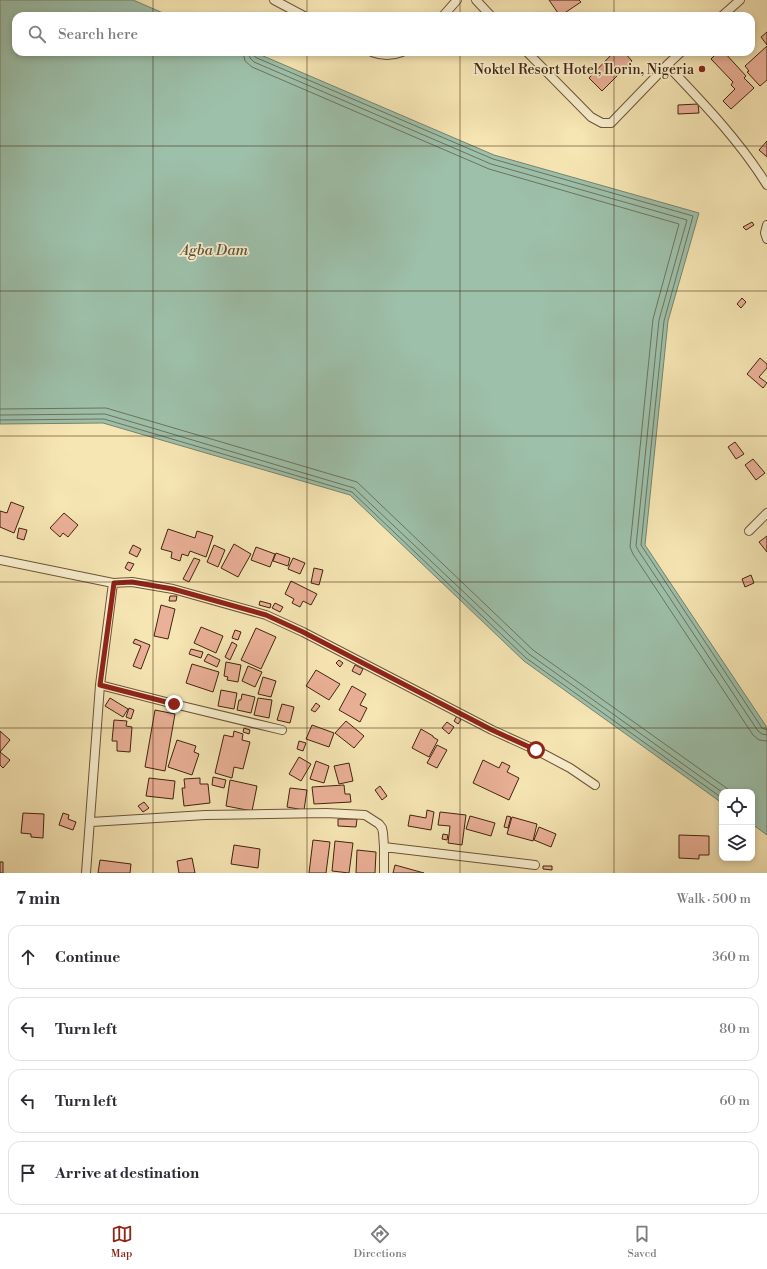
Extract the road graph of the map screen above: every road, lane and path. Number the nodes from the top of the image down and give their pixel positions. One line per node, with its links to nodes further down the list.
1 (274, 0): 5 (street)
2 (457, 0): 6 (street)
3 (476, 0): 7 (street)
4 (740, 0): 8 (street)
5 (296, 12)
6 (446, 12)
7 (487, 12)
8 (726, 12)
9 (531, 56): 11 (street)
10 (676, 56): 11 (street)
11 (666, 65): 12 (street)
12 (767, 184)
13 (767, 225): 14 (street)
14 (767, 239)
15 (767, 513): 16 (street)
16 (750, 531)
17 (0, 560): 18 (street)
18 (114, 583): 19 (street); 21 (street)
19 (100, 685): 20 (street); 22 (street)
20 (282, 730)
21 (595, 786)
22 (91, 822): 23 (street); 25 (street)
23 (384, 847): 24 (street); 26 (street)
24 (535, 865)
25 (86, 873)
26 (384, 873)

